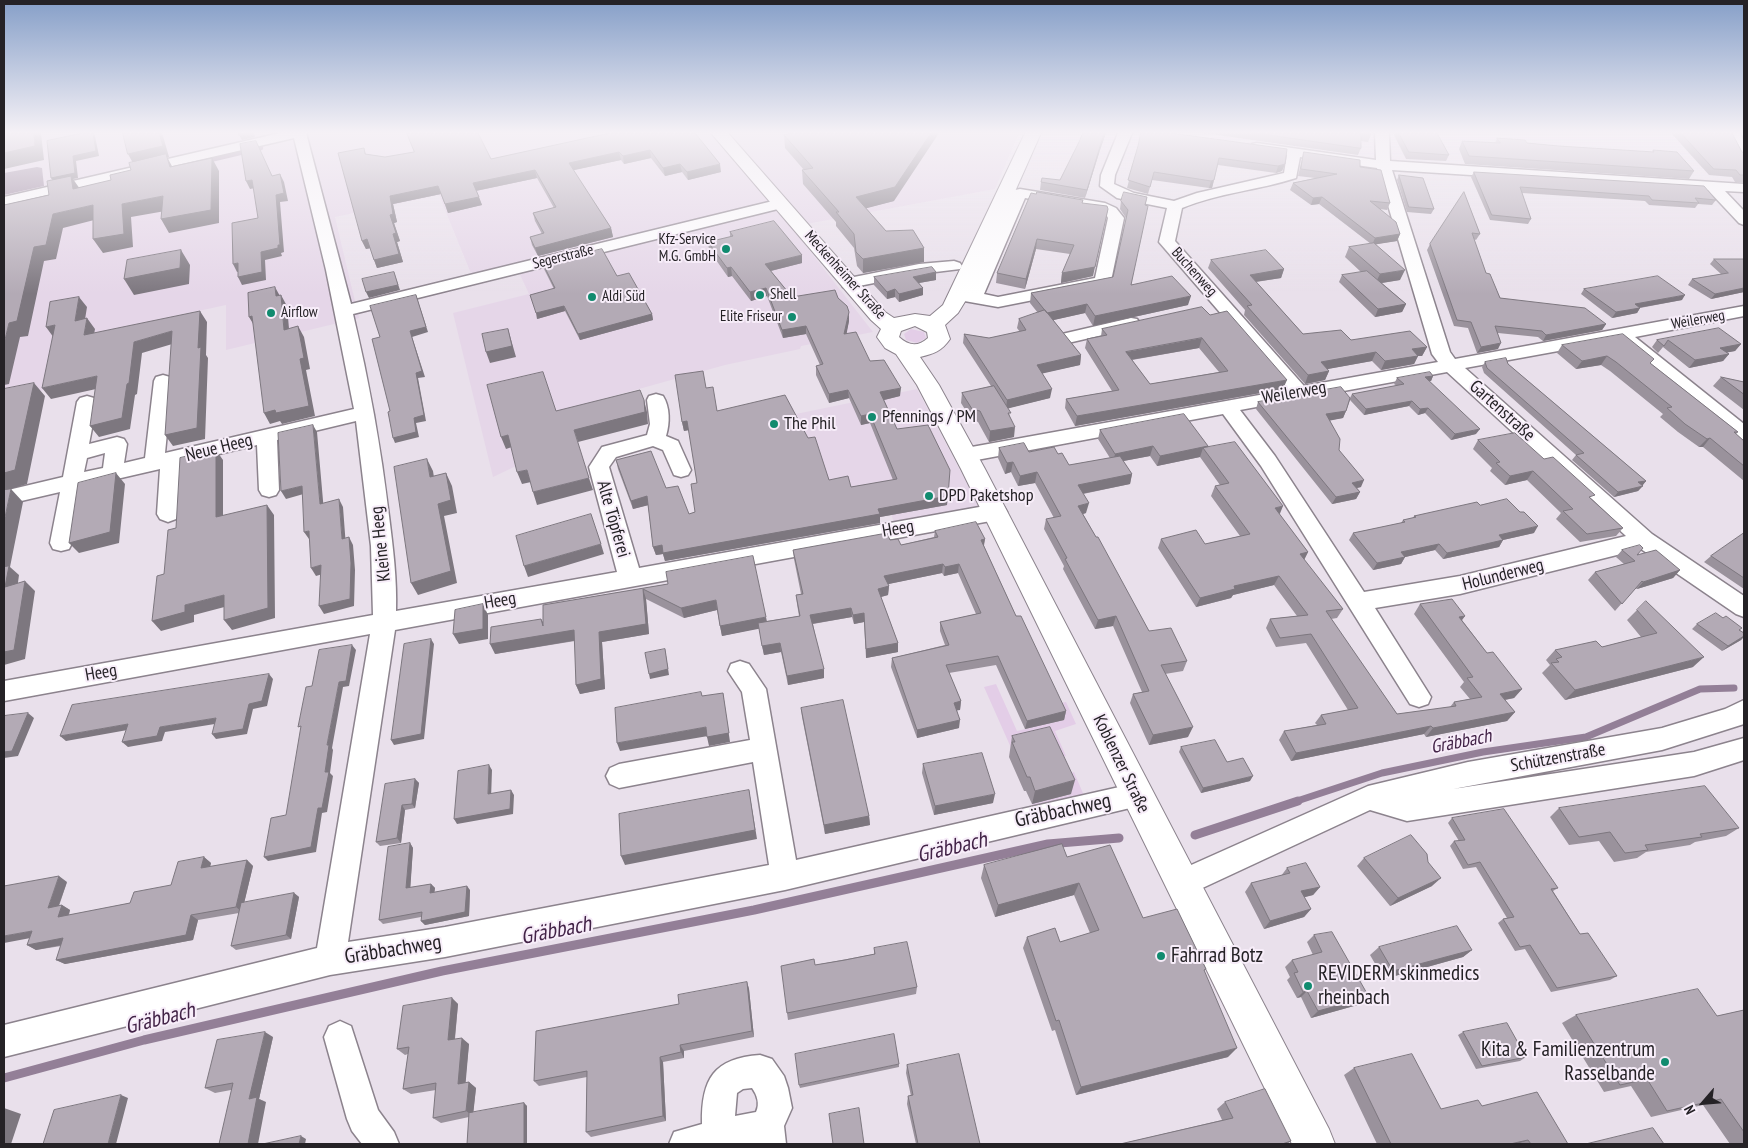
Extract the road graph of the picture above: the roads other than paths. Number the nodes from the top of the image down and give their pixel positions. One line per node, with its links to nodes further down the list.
1 (1712, 186): 15 (street)
2 (70, 187): 12 (street)
3 (314, 187): 21 (street, Kleine Heeg)
4 (767, 187): 13 (main road, Meckenheimer Straße)
5 (1015, 187): 11 (main road)
6 (1108, 187): 14 (street)
7 (1254, 187): 14 (street)
8 (1390, 187): 30 (street, Gartenstraße)
9 (1721, 187): 10 (street)
10 (1744, 188)
11 (1013, 192): 18 (main road); 18 (street)
12 (4, 202)
13 (782, 204): 17 (main road, Meckenheimer Straße); 21 (street, Segerstraße)
14 (1175, 206): 19 (street, Buchenweg)
15 (1744, 220)
16 (954, 266): 17 (street)
17 (849, 284): 25 (main road, Meckenheimer Straße)
18 (967, 296): 24 (main road)
19 (1223, 304): 20 (street, Buchenweg); 33 (street, Buchenweg)
20 (1205, 308)
21 (344, 311): 37 (street, Kleine Heeg)
22 (1744, 311): 26 (street, Weilerweg)
23 (1151, 319): 27 (street)
24 (932, 325): 25 (main road); 28 (main road)
25 (892, 327): 29 (main road)
26 (1622, 333): 30 (street, Weilerweg); 38 (street)
27 (1068, 338)
28 (930, 348): 29 (main road); 32 (main road, Koblenzer Straße)
29 (904, 350): 32 (main road, Koblenzer Straße)
30 (1452, 366): 33 (street, Weilerweg); 51 (street, Gartenstraße)
31 (163, 380): 43 (street, Neue Heeg)
32 (928, 385): 42 (main road, Koblenzer Straße)
33 (1300, 392): 36 (street, Weilerweg)
34 (656, 400): 40 (street)
35 (88, 402): 41 (street)
36 (1228, 406): 42 (street, Weilerweg); 54 (street)
37 (365, 413): 39 (street, Neue Heeg); 56 (street, Kleine Heeg)
38 (1744, 434)
39 (267, 436): 43 (street, Neue Heeg); 47 (street, Neue Heeg)
40 (655, 439): 44 (street); 53 (street, Alte Töpferei)
41 (78, 453): 45 (street); 46 (street)
42 (966, 455): 49 (main road, Koblenzer Straße)
43 (162, 462): 45 (street, Neue Heeg); 50 (street, Neue Heeg)
44 (681, 470)
45 (112, 474): 46 (street, Neue Heeg)
46 (73, 482): 48 (street, Neue Heeg); 52 (street)
47 (270, 490)
48 (4, 498)
49 (996, 512): 53 (street, Heeg); 64 (main road, Koblenzer Straße)
50 (168, 514)
51 (1644, 540): 54 (street, Holunderweg); 55 (street, Gartenstraße)
52 (61, 543)
53 (630, 577): 56 (street, Heeg)
54 (1360, 602): 59 (street)
55 (1744, 608)
56 (384, 622): 58 (street, Heeg); 68 (street, Kleine Heeg)
57 (740, 671): 61 (street)
58 (4, 691)
59 (1419, 697)
60 (1744, 711): 65 (street, Schützenstraße)
61 (764, 749): 63 (street); 66 (street)
62 (1744, 749): 65 (street, Schützenstraße)
63 (619, 776)
64 (1137, 795): 66 (street, Gräbbachweg); 67 (main road, Koblenzer Straße)
65 (1368, 798): 67 (street, Schützenstraße)
66 (785, 876): 68 (street, Gräbbachweg)
67 (1181, 884): 75 (main road, Koblenzer Straße)
68 (330, 960): 70 (street, Gräbbachweg)
69 (340, 1037): 73 (street)
70 (4, 1041)
71 (768, 1135): 72 (street); 72 (street)
72 (719, 1137): 74 (street)
73 (382, 1144)
74 (686, 1144)
75 (1314, 1144)

